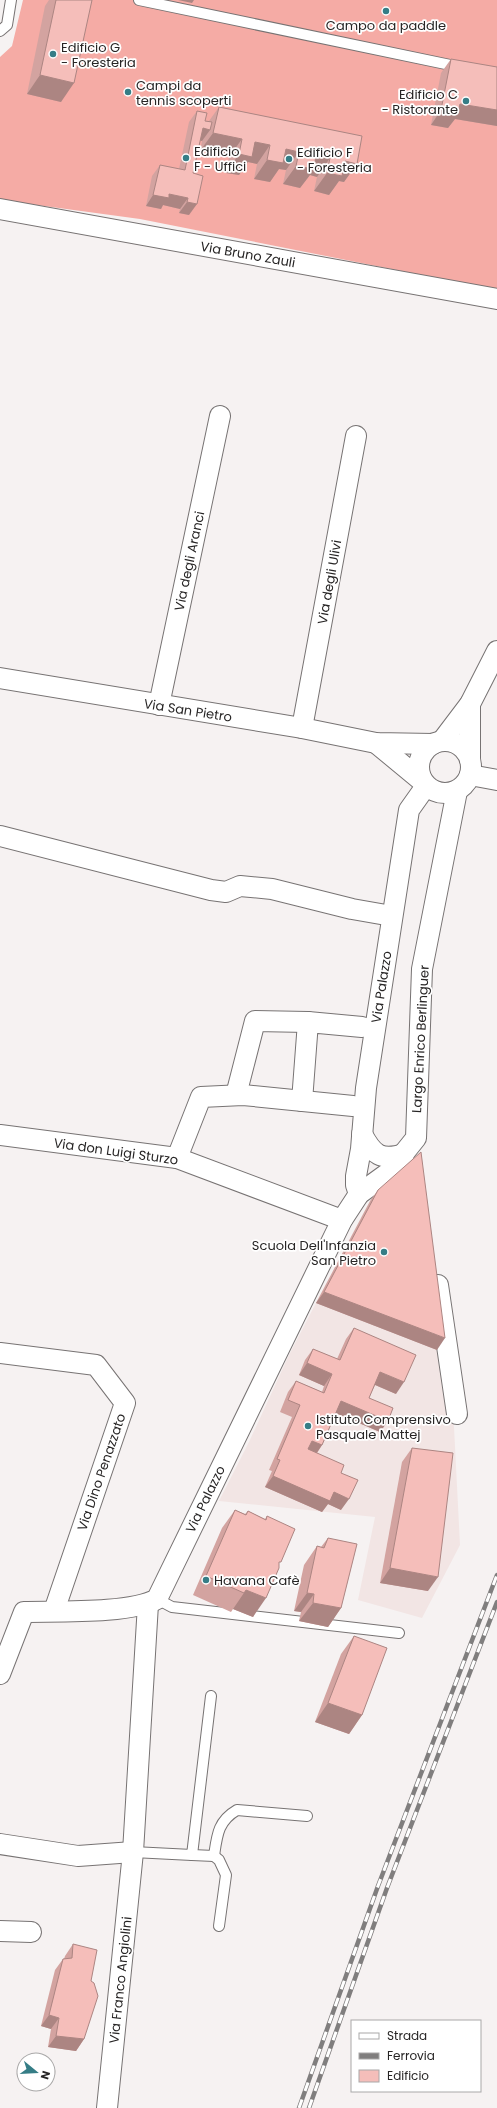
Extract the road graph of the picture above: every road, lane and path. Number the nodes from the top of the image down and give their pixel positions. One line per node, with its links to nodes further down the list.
1 (11, 0): 3 (lane)
2 (139, 0): 4 (lane)
3 (0, 31)
4 (470, 69)
5 (0, 209): 6 (street, Via Bruno Zauli)
6 (497, 299)
7 (220, 416): 12 (street, Via degli Aranci)
8 (356, 436): 13 (street, Via degli Ulivi)
9 (497, 651): 11 (street)
10 (0, 678): 12 (street, Via San Pietro)
11 (470, 704): 14 (street); 16 (street)
12 (159, 705): 13 (street, Via San Pietro)
13 (302, 728): 15 (street, Via San Pietro)
14 (438, 742): 15 (street, Via San Pietro); 16 (street); 18 (street)
15 (376, 743): 18 (street, Via San Pietro)
16 (470, 768): 17 (street); 19 (street)
17 (497, 780)
18 (424, 783): 19 (street); 21 (street, Via Palazzo)
19 (458, 791): 30 (street, Largo Enrico Berlinguer)
20 (0, 836): 21 (street)
21 (392, 916): 27 (street, Via Palazzo)
22 (308, 1022): 23 (street); 24 (street); 25 (street)
23 (362, 1028)
24 (236, 1095): 25 (street); 29 (street)
25 (302, 1101): 26 (street)
26 (353, 1106)
27 (362, 1134): 30 (street); 31 (street, Via Palazzo)
28 (0, 1135): 29 (street, Via don Luigi Sturzo)
29 (177, 1158): 32 (street, Via don Luigi Sturzo)
30 (412, 1158): 31 (street, Largo Enrico Berlinguer)
31 (359, 1194): 32 (street, Via Palazzo)
32 (342, 1220): 36 (street, Via Palazzo)
33 (435, 1264): 35 (street)
34 (0, 1353): 37 (street, Via Dino Penazzato)
35 (457, 1414)
36 (152, 1602): 37 (street); 38 (lane); 43 (street, Via Franco Angiolini)
37 (54, 1611): 39 (street)
38 (399, 1633)
39 (0, 1674)
40 (211, 1696): 44 (lane)
41 (307, 1816): 45 (lane)
42 (0, 1844): 43 (street)
43 (133, 1852): 44 (lane); 49 (street, Via Franco Angiolini)
44 (192, 1855): 45 (lane)
45 (214, 1856): 46 (lane)
46 (219, 1926)
47 (0, 1931): 48 (street)
48 (31, 1932)
49 (106, 2108)

